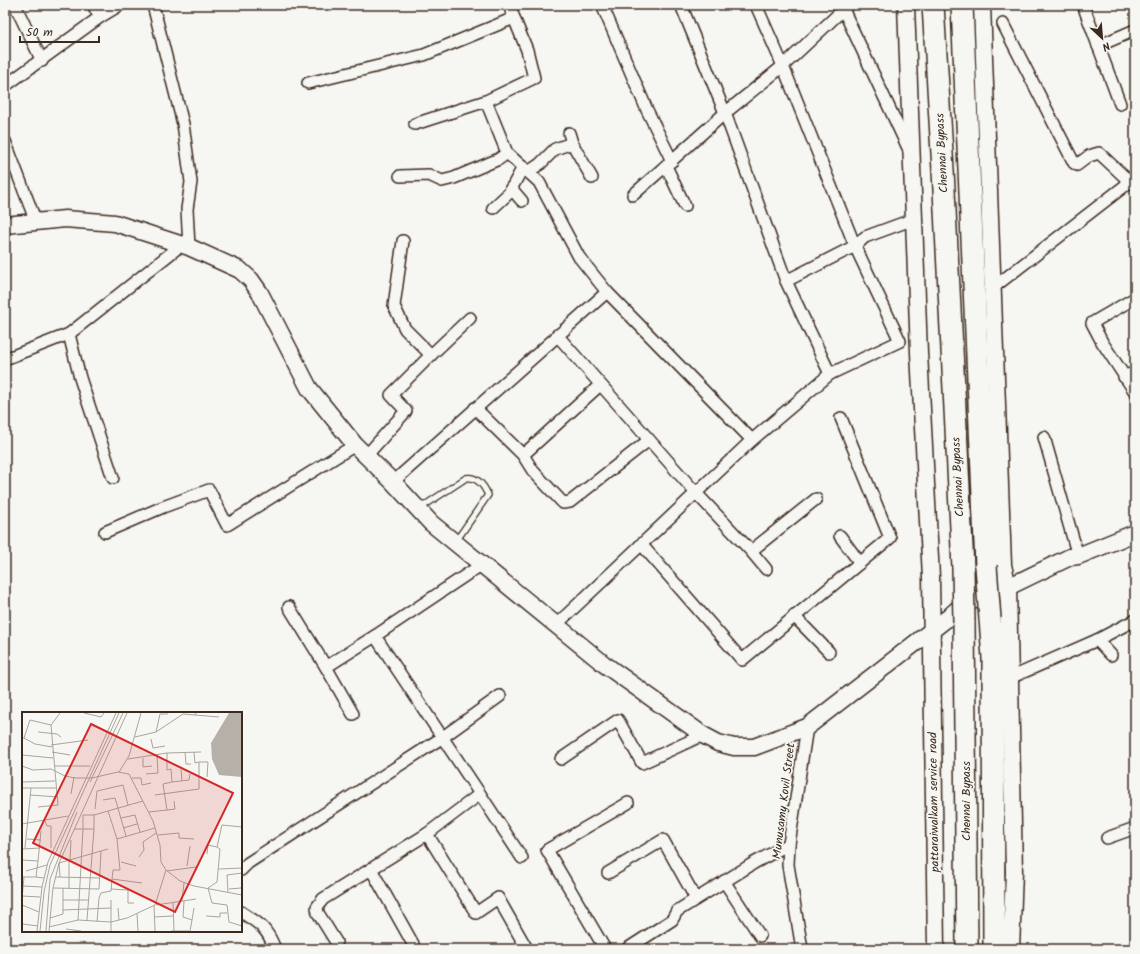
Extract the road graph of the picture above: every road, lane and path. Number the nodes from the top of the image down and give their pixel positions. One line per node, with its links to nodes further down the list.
1 (15, 5): 20 (street)
2 (93, 5): 15 (street)
3 (120, 5): 15 (street)
4 (153, 5): 45 (street)
5 (509, 5): 16 (street)
6 (602, 5): 31 (street)
7 (681, 5): 26 (street)
8 (756, 5): 21 (street)
9 (906, 5): 30 (street, pattaraiwalkam service road)
10 (933, 5): 123 (highway, Chennai Bypass, bridge)
11 (962, 5): 124 (highway, Chennai Bypass, bridge)
12 (982, 5): 48 (street)
13 (1083, 5): 19 (street)
14 (847, 6): 21 (street); 30 (street)
15 (100, 16): 20 (street)
16 (514, 18): 22 (street); 24 (street)
17 (1003, 24): 35 (street)
18 (1135, 30): 19 (street)
19 (1098, 46): 25 (street)
20 (42, 61): 23 (street)
21 (783, 66): 26 (street); 46 (street)
22 (308, 83)
23 (5, 86)
24 (486, 101): 27 (street); 29 (street)
25 (1120, 104)
26 (724, 113): 31 (street); 47 (street)
27 (415, 124)
28 (5, 141): 42 (street)
29 (507, 152): 32 (street); 33 (street)
30 (911, 155): 41 (street, pattaraiwalkam service road)
31 (669, 163): 37 (street); 39 (street)
32 (525, 170): 34 (street); 36 (street); 49 (street)
33 (400, 176)
34 (592, 178)
35 (1133, 180): 48 (street)
36 (511, 188): 38 (street); 40 (street)
37 (633, 195)
38 (522, 201)
39 (685, 206)
40 (493, 208)
41 (914, 219): 46 (street); 88 (street, pattaraiwalkam service road)
42 (36, 222): 43 (street); 45 (street)
43 (5, 225)
44 (403, 241): 54 (street)
45 (184, 246): 52 (street); 66 (street)
46 (855, 246): 47 (street); 57 (street)
47 (786, 282): 57 (street)
48 (994, 287): 83 (street)
49 (607, 292): 53 (street); 65 (street)
50 (1135, 298): 58 (street)
51 (470, 318): 54 (street)
52 (70, 334): 55 (street); 68 (street)
53 (557, 335): 59 (street); 61 (street)
54 (431, 354): 66 (street)
55 (5, 359)
56 (1135, 372): 58 (street)
57 (830, 374): 65 (street)
58 (1124, 377): 60 (street)
59 (600, 385): 64 (street); 67 (street)
60 (1135, 392)
61 (475, 408): 67 (street); 69 (street)
62 (841, 418): 80 (street)
63 (1044, 437): 79 (street)
64 (649, 440): 67 (street); 70 (street)
65 (752, 440): 70 (street)
66 (361, 451): 69 (street); 73 (street)
67 (524, 455)
68 (113, 478)
69 (393, 482): 72 (street)
70 (696, 493): 77 (street); 78 (street)
71 (816, 499): 78 (street)
72 (418, 509): 76 (street); 76 (lane)
73 (105, 532)
74 (1135, 533): 79 (street)
75 (840, 536): 80 (street)
76 (455, 542): 81 (street)
77 (641, 544): 85 (street); 87 (street)
78 (751, 551): 82 (street)
79 (1078, 556): 83 (street)
80 (860, 563): 85 (street)
81 (481, 565): 87 (street); 89 (street)
82 (766, 569)
83 (1008, 587): 88 (street); 94 (street)
84 (289, 608): 93 (street)
85 (794, 616): 91 (street)
86 (1135, 620): 90 (street)
87 (556, 625): 98 (street)
88 (931, 631): 97 (street); 122 (street, pattaraiwalkam service road)
89 (374, 636): 93 (street); 99 (street)
90 (1098, 640): 92 (street); 94 (street)
91 (829, 652)
92 (1112, 655)
93 (326, 667): 96 (street)
94 (1010, 678): 125 (street)
95 (500, 696): 99 (street)
96 (353, 714)
97 (807, 727): 98 (street); 106 (street, Munusamy Kovil Street)
98 (703, 735): 100 (street)
99 (443, 737): 101 (street); 108 (street)
100 (561, 759)
101 (480, 794): 104 (street); 107 (street)
102 (628, 803): 119 (street)
103 (1135, 828): 105 (street)
104 (427, 834): 109 (street); 118 (street)
105 (1107, 838)
106 (789, 844): 111 (street); 121 (street, Munusamy Kovil Street)
107 (522, 858)
108 (242, 869)
109 (371, 869): 115 (street); 116 (street)
110 (608, 873): 112 (street)
111 (724, 881): 112 (street); 114 (street)
112 (696, 899): 120 (street)
113 (242, 913): 117 (street)
114 (760, 936)
115 (336, 942)
116 (414, 944)
117 (275, 949)
118 (527, 949)
119 (605, 949)
120 (627, 949)
121 (802, 949)
122 (936, 949)
123 (967, 949)
124 (994, 949)
125 (1011, 949)

